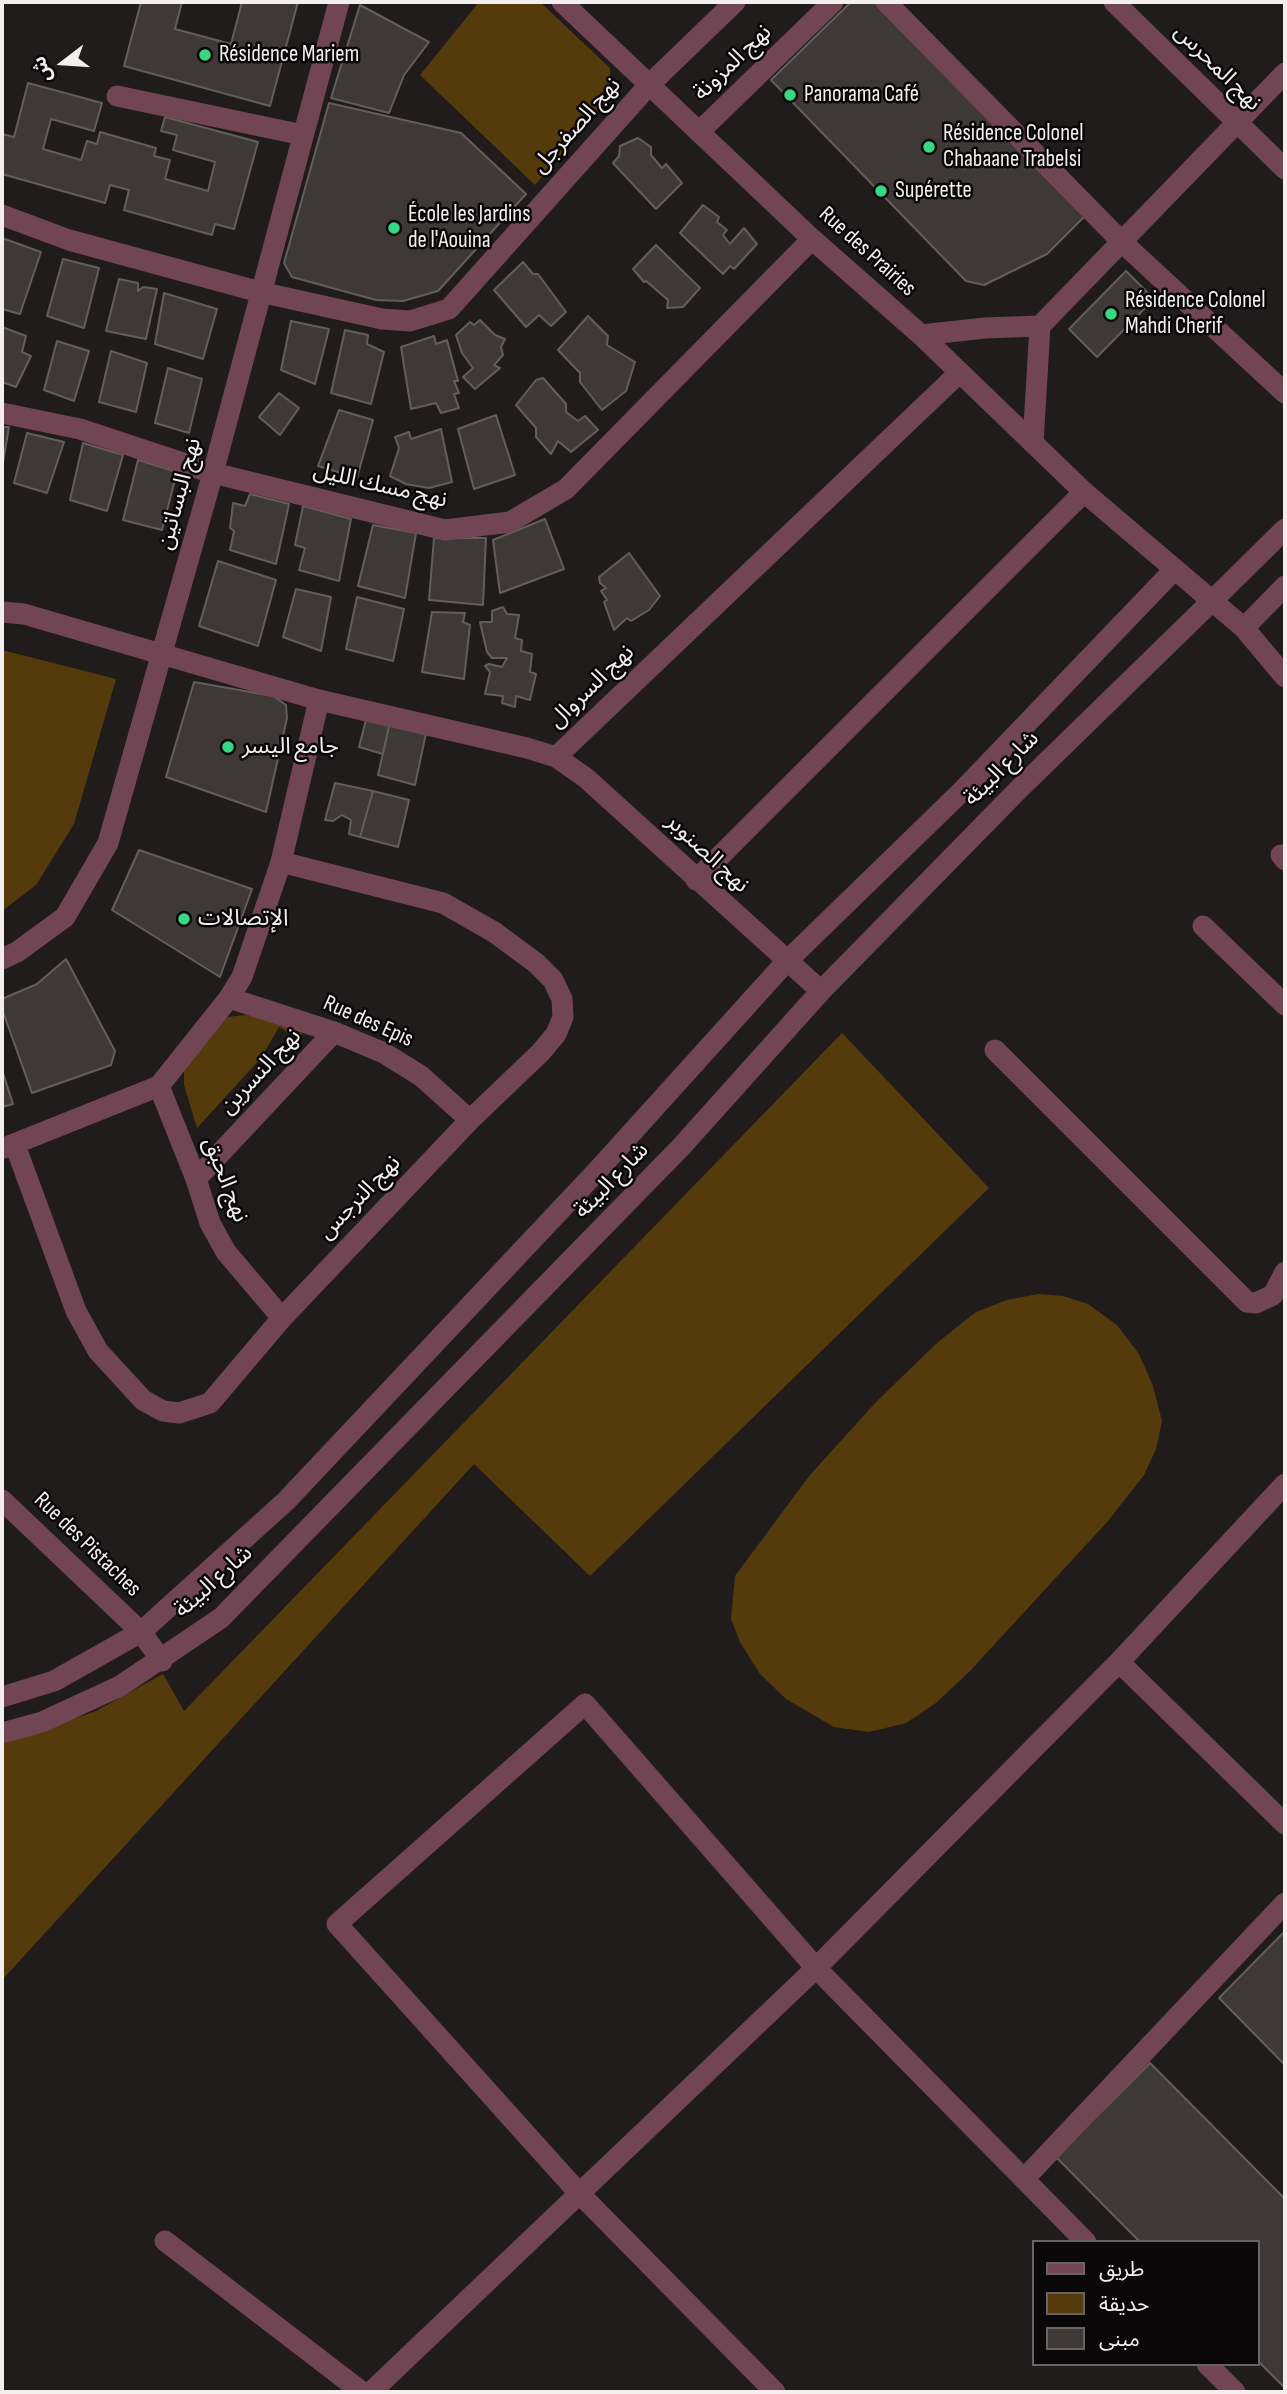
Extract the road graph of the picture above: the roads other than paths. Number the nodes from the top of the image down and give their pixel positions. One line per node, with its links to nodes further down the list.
1 (339, 2): 12 (street, نهج البساتين)
2 (735, 2): 8 (street, نهج الصفرجل)
3 (833, 2): 11 (street, نهج المزونة)
4 (886, 2): 16 (street)
5 (1118, 3): 10 (street, نهج المحرس)
6 (568, 4): 8 (street, Rue des Prairies)
7 (1285, 73): 10 (street)
8 (649, 85): 11 (street, Rue des Prairies); 17 (street, نهج الصفرجل)
9 (117, 96): 12 (street)
10 (1236, 124): 13 (street, نهج المحرس); 16 (street)
11 (699, 132): 15 (street, Rue des Prairies)
12 (303, 135): 17 (street, نهج البساتين)
13 (1285, 169)
14 (2, 215): 17 (street, نهج الصفرجل)
15 (812, 239): 19 (street, Rue des Prairies); 24 (street, نهج مسك الليل)
16 (1123, 243): 18 (street); 21 (street)
17 (260, 292): 24 (street, نهج البساتين)
18 (1040, 326): 19 (street); 23 (street)
19 (921, 335): 20 (street, Rue des Prairies)
20 (958, 374): 23 (street, Rue des Prairies); 35 (street, نهج السروال)
21 (1285, 393)
22 (2, 413): 24 (street, نهج مسك الليل)
23 (1033, 443): 25 (street, Rue des Prairies)
24 (213, 473): 32 (street, نهج البساتين)
25 (1084, 492): 27 (street, Rue des Prairies); 37 (street)
26 (1285, 529): 29 (street, شارع البيئة)
27 (1174, 570): 29 (street, Rue des Prairies); 40 (street, شارع البيئة)
28 (1285, 586): 31 (street)
29 (1213, 600): 31 (street, Rue des Prairies); 41 (street, شارع البيئة)
30 (2, 611): 32 (street, نهج السروال)
31 (1244, 628): 33 (street, Rue des Prairies)
32 (162, 656): 34 (street, نهج السروال); 39 (street, نهج البساتين)
33 (1285, 677)
34 (319, 700): 35 (street, نهج السروال); 36 (street)
35 (556, 757): 37 (street, نهج الصنوبر)
36 (281, 862): 42 (street); 47 (street, نهج النرجس)
37 (696, 880): 40 (street, نهج الصنوبر)
38 (1203, 926): 43 (street)
39 (2, 959)
40 (786, 962): 41 (street, نهج الصنوبر); 54 (street, شارع البيئة)
41 (821, 991): 55 (street, شارع البيئة)
42 (229, 998): 44 (street, Rue des Epis); 46 (street)
43 (1285, 1004)
44 (334, 1032): 47 (street, Rue des Epis); 49 (street, نهج النسرين)
45 (995, 1050): 50 (street)
46 (159, 1086): 48 (street); 49 (street, نهج الحبق)
47 (470, 1120): 51 (street, نهج النرجس)
48 (8, 1147): 51 (street, نهج النرجس)
49 (197, 1179): 51 (street, نهج الحبق)
50 (1285, 1272)
51 (282, 1318)
52 (1285, 1485): 56 (street)
53 (2, 1500): 54 (street, Rue des Pistaches)
54 (141, 1632): 55 (street, Rue des Pistaches); 57 (street, شارع البيئة)
55 (162, 1661): 58 (street, شارع البيئة)
56 (1119, 1662): 59 (street); 61 (street)
57 (2, 1697)
58 (2, 1733)
59 (1285, 1824)
60 (1285, 1903): 62 (street)
61 (816, 1968): 62 (street); 63 (street); 63 (street)
62 (1024, 2179): 64 (street)
63 (578, 2192): 68 (street); 69 (street)
64 (1084, 2240)
65 (165, 2241): 67 (street)
66 (1209, 2366): 70 (street)
67 (362, 2392)
68 (372, 2392)
69 (775, 2392)
70 (1235, 2392)

